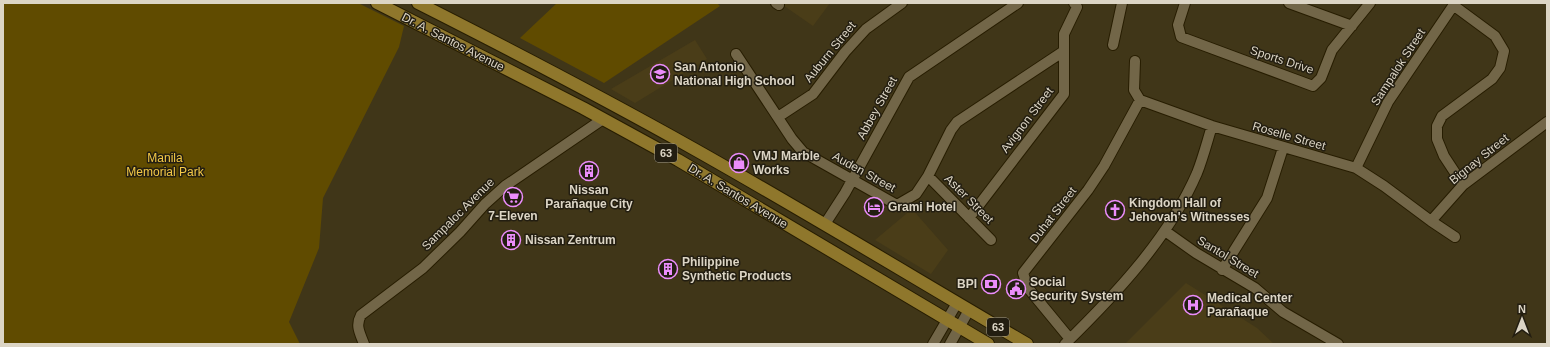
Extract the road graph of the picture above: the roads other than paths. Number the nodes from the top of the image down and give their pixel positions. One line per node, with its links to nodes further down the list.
1 (377, 3): 18 (main road, Dr. A. Santos Avenue / 63)
2 (418, 3): 28 (main road, Dr. A. Santos Avenue / 63)
3 (902, 3): 17 (street, Auburn Street)
4 (1018, 3): 24 (street, Abbey Street)
5 (1074, 3): 13 (street, Avignon Street)
6 (1122, 3): 12 (street)
7 (1185, 3): 11 (street, Sports Drive)
8 (1289, 3): 11 (street)
9 (1370, 3): 11 (street, Sports Drive)
10 (1454, 4): 22 (street, Sampalok Street); 25 (street)
11 (1352, 26)
12 (1114, 45)
13 (1064, 51): 23 (street, Auden Street); 26 (street, Avignon Street)
14 (736, 54): 17 (street, Auden Street)
15 (1135, 61): 16 (street)
16 (1140, 100): 20 (street, Roselle Street); 37 (street, Duhat Street)
17 (778, 116): 24 (street, Auden Street)
18 (603, 119): 35 (main road, Dr. A. Santos Avenue / 63); 38 (street, Sampaloc Avenue)
19 (1547, 122): 25 (street, Bignay Street)
20 (1212, 126): 21 (street, Roselle Street); 29 (street)
21 (1283, 148): 22 (street, Roselle Street); 32 (street)
22 (1356, 168): 27 (street, Roselle Street)
23 (928, 176): 24 (street, Auden Street); 26 (street, Aster Street)
24 (852, 180): 28 (street, Abbey Street)
25 (1463, 185): 27 (street, Bignay Street)
26 (969, 218): 31 (street, Aster Street)
27 (1430, 221): 30 (street, Roselle Street)
28 (825, 224): 33 (main road, Dr. A. Santos Avenue / 63)
29 (1165, 231): 32 (street, Santol Street); 37 (street)
30 (1455, 237)
31 (991, 240)
32 (1222, 270): 43 (street, Santol Street)
33 (957, 303): 34 (main road, Dr. A. Santos Avenue / 63); 35 (street)
34 (969, 310): 36 (street); 42 (main road, Dr. A. Santos Avenue / 63)
35 (946, 320): 36 (main road, Dr. A. Santos Avenue / 63); 39 (street)
36 (959, 328): 40 (street); 41 (main road, Dr. A. Santos Avenue / 63)
37 (1067, 342)
38 (364, 344)
39 (934, 344)
40 (950, 344)
41 (988, 344)
42 (1027, 344)
43 (1338, 344)

